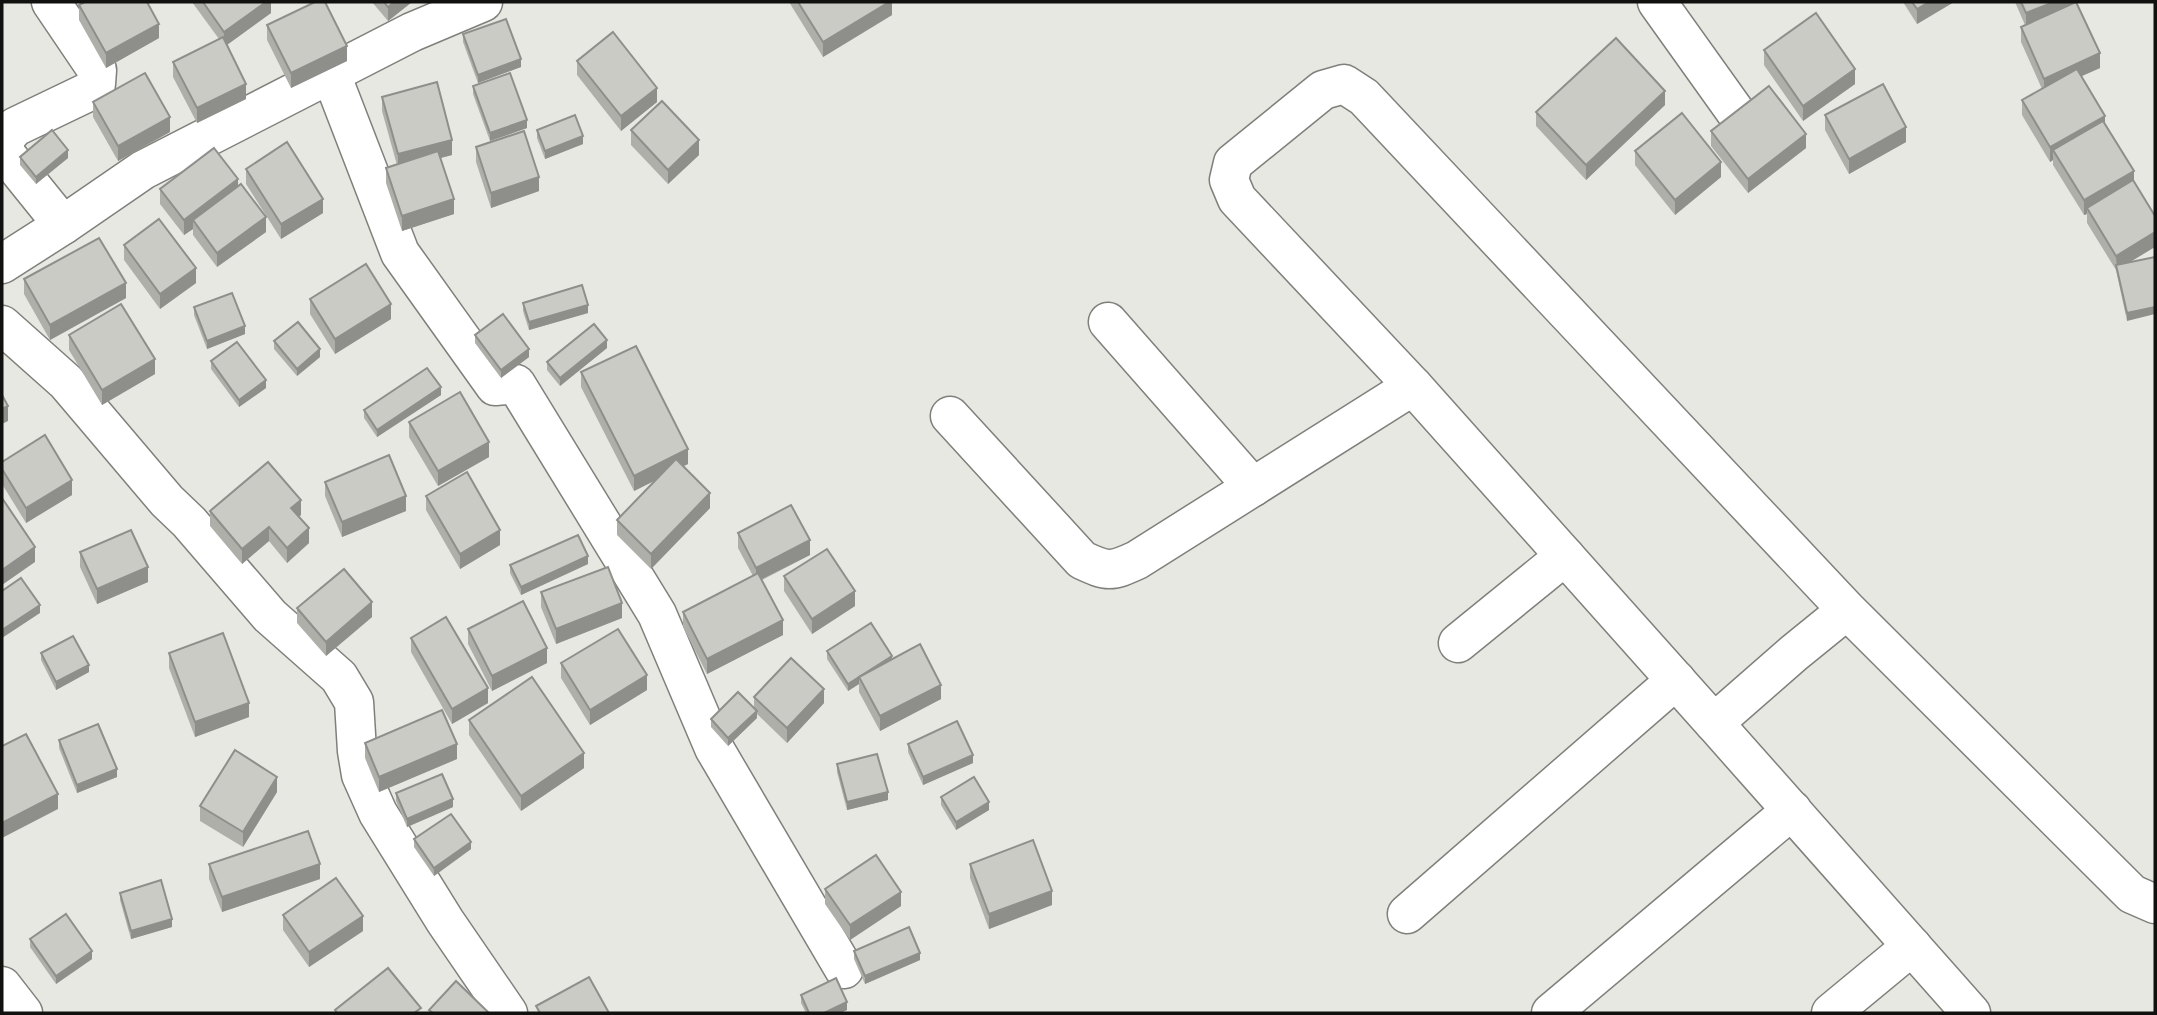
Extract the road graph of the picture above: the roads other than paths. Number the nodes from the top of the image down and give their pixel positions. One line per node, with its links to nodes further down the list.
1 (51, 2): 6 (street)
2 (484, 2): 4 (street)
3 (1657, 2): 5 (street)
4 (331, 74): 6 (street); 22 (street)
5 (1737, 114)
6 (63, 225): 7 (street)
7 (2, 264)
8 (1108, 322): 12 (street)
9 (2, 325): 23 (street)
10 (1413, 386): 12 (street); 13 (street); 14 (street)
11 (950, 416): 12 (street)
12 (1253, 487)
13 (1565, 556): 15 (street); 16 (street)
14 (1847, 610): 17 (street); 19 (street)
15 (1458, 643)
16 (1676, 680): 17 (street); 20 (street)
17 (1714, 723): 18 (street)
18 (1792, 810): 21 (street); 24 (street)
19 (2155, 904)
20 (1406, 914)
21 (1912, 946): 25 (street); 26 (street)
22 (844, 969)
23 (508, 1013)
24 (1551, 1013)
25 (1831, 1013)
26 (1971, 1013)

